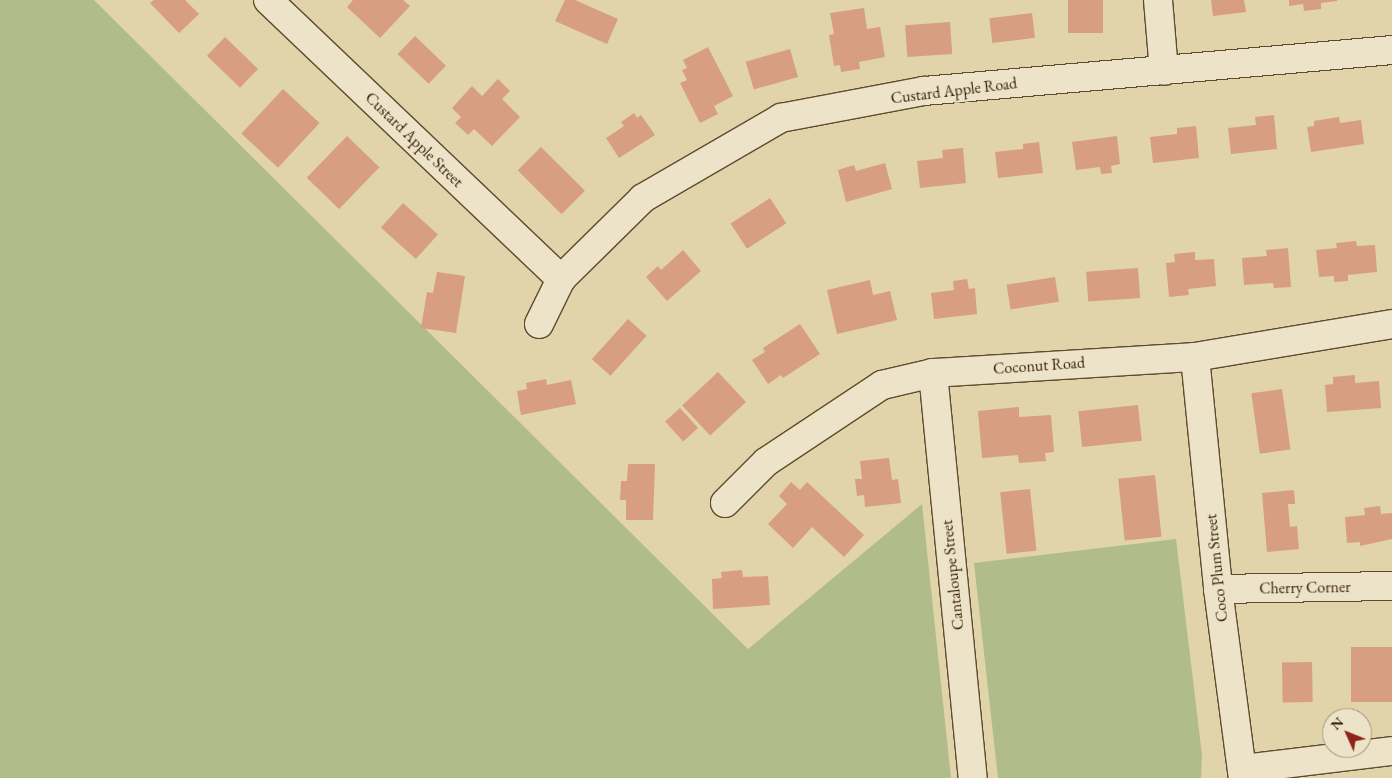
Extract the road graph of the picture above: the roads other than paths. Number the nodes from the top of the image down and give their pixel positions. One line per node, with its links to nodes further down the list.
1 (268, 0): 5 (street, Custard Apple Street)
2 (1158, 0): 4 (street)
3 (1392, 50): 4 (street, Custard Apple Road)
4 (1164, 71): 5 (street, Custard Apple Road)
5 (561, 279): 6 (street, Custard Apple Road)
6 (539, 324)
7 (1392, 324): 8 (street, Coconut Road)
8 (1195, 357): 9 (street, Coconut Road); 12 (street, Coco Plum Street)
9 (933, 373): 10 (street, Coconut Road); 15 (street, Cantaloupe Street)
10 (725, 503)
11 (1392, 586): 12 (street, Cherry Corner)
12 (1218, 589): 14 (street, Coco Plum Street)
13 (1392, 751): 14 (street)
14 (1243, 774)
15 (974, 778)

